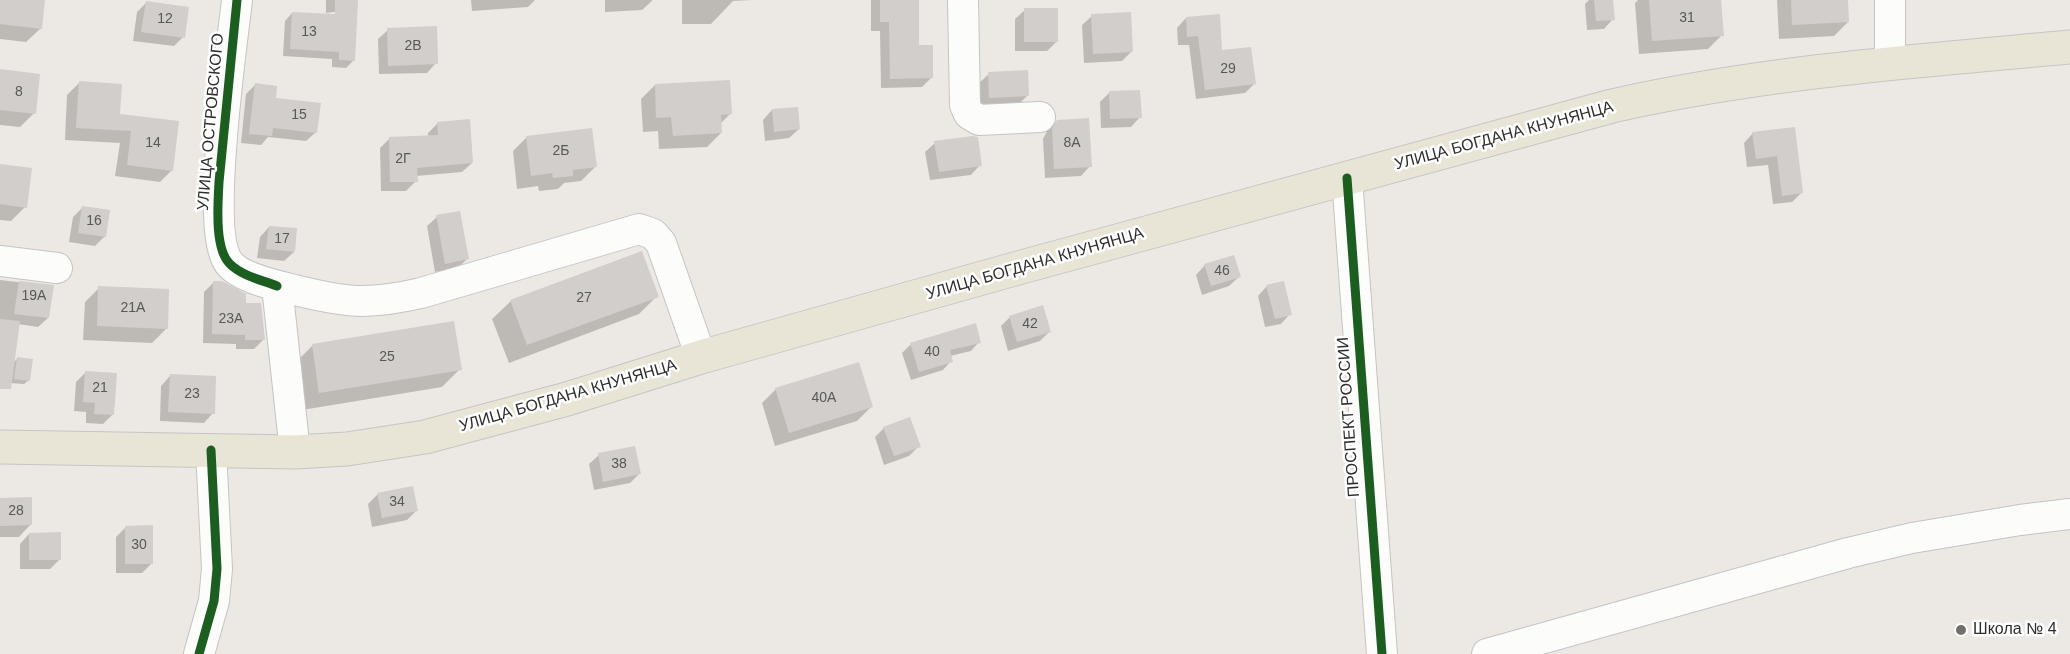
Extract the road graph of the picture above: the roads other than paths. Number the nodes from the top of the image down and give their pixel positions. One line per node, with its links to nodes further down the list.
1 (237, 0): 10 (street, УЛИЦА ОСТРОВСКОГО)
2 (963, 0): 6 (street)
3 (1890, 0): 5 (street)
4 (2070, 47): 5 (main road, УЛИЦА БОГДАНА КНУНЯНЦА)
5 (1890, 64): 7 (main road, УЛИЦА БОГДАНА КНУНЯНЦА)
6 (1040, 117)
7 (1347, 178): 11 (main road, УЛИЦА БОГДАНА КНУНЯНЦА); 17 (street, ПРОСПЕКТ РОССИИ)
8 (0, 261): 9 (street)
9 (57, 268)
10 (277, 286): 11 (street, УЛИЦА ОСТРОВСКОГО); 14 (street)
11 (701, 357): 14 (main road, УЛИЦА БОГДАНА КНУНЯНЦА)
12 (0, 447): 13 (main road, УЛИЦА БОГДАНА КНУНЯНЦА)
13 (211, 450): 14 (main road, УЛИЦА БОГДАНА КНУНЯНЦА); 16 (street)
14 (295, 452)
15 (2070, 514): 18 (street)
16 (199, 654)
17 (1382, 654)
18 (1487, 654)

